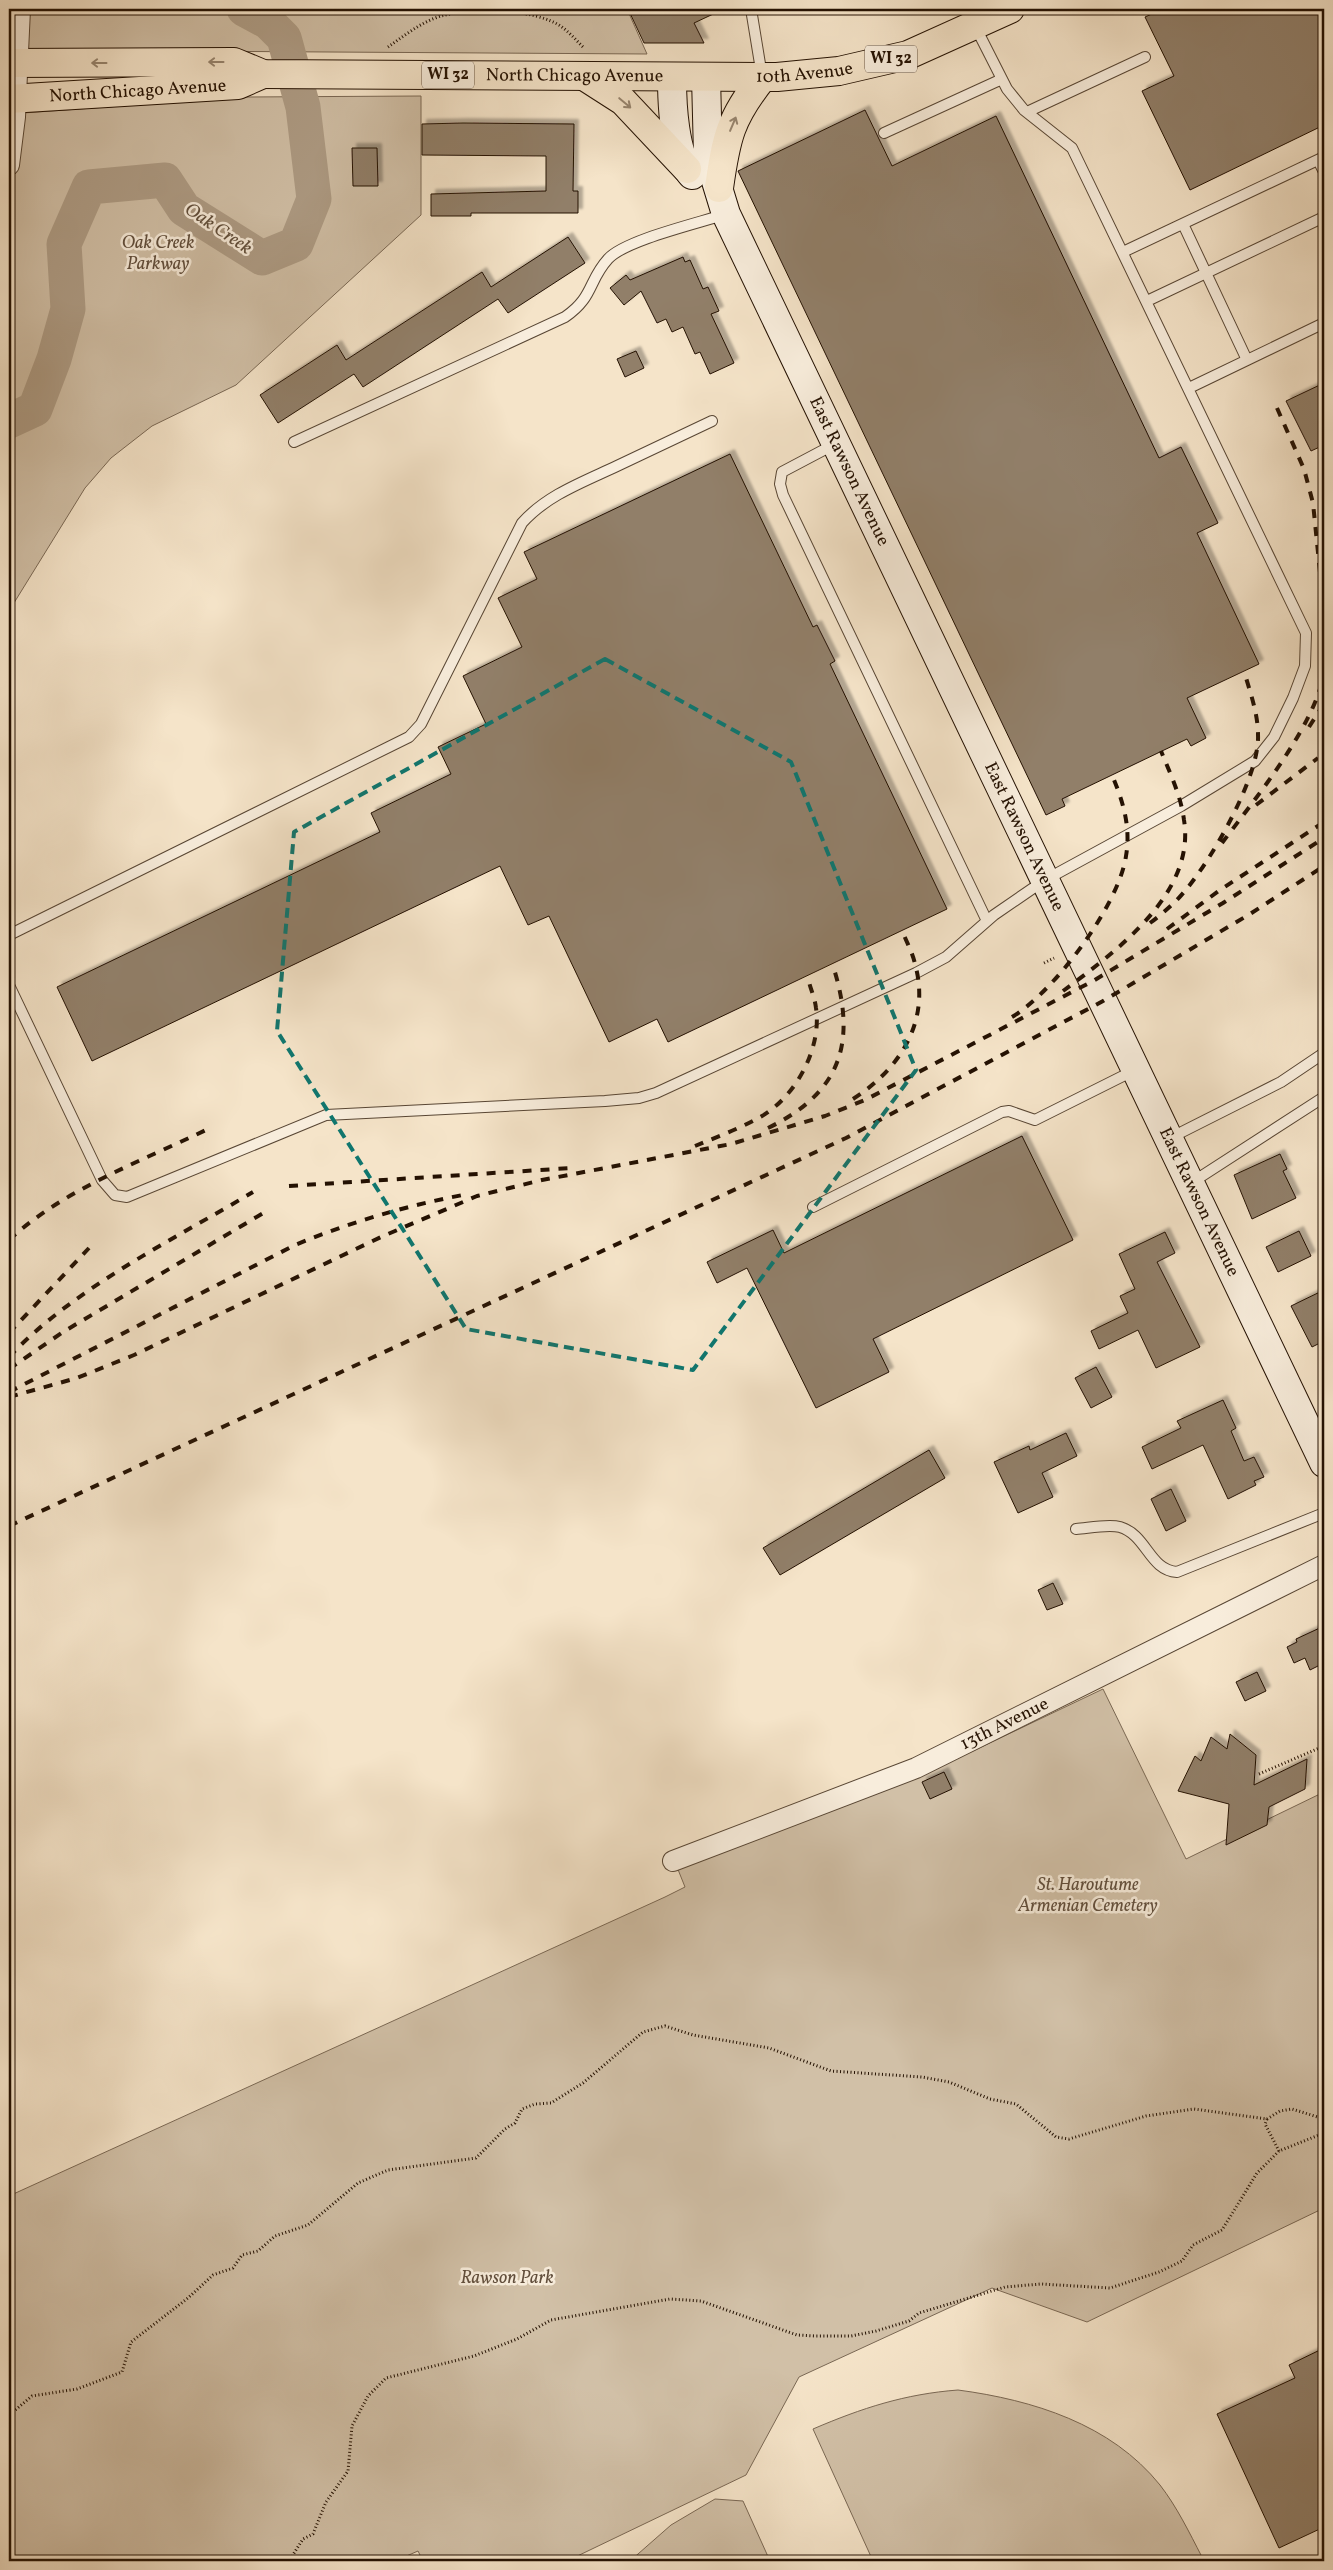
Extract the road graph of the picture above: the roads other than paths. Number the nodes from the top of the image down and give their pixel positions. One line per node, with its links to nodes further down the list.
1 (20, 9): 6 (street)
2 (751, 9): 10 (lane)
3 (1010, 9): 4 (main road, 10th Avenue / WI 32)
4 (975, 25): 10 (main road, 10th Avenue / WI 32); 12 (lane)
5 (1145, 57): 14 (lane)
6 (14, 63): 7 (main road, North Chicago Avenue / WI 32, one-way to 6); 13 (street)
7 (269, 74): 8 (main road, North Chicago Avenue / WI 32); 13 (main road, North Chicago Avenue / WI 32)
8 (584, 76): 11 (main road, North Chicago Avenue / WI 32); 18 (main road, one-way to 18)
9 (706, 77): 10 (main road, 10th Avenue / WI 32); 11 (main road, North Chicago Avenue / WI 32); 20 (main road, East Rawson Avenue)
10 (762, 77): 20 (main road, one-way to 10)
11 (672, 78): 18 (main road, East Rawson Avenue)
12 (1002, 79): 14 (lane); 15 (lane)
13 (13, 98): 17 (street)
14 (1027, 112): 23 (lane)
15 (884, 133)
16 (1321, 158): 19 (lane); 22 (lane)
17 (9, 164)
18 (687, 169): 20 (main road, East Rawson Avenue)
19 (1324, 172)
20 (723, 204): 30 (lane); 31 (main road, East Rawson Avenue)
21 (1324, 217): 24 (lane)
22 (1183, 224): 23 (lane); 24 (lane)
23 (1123, 252): 25 (lane)
24 (1206, 273): 25 (lane); 27 (lane)
25 (1147, 302): 28 (lane)
26 (1324, 323): 27 (lane)
27 (1247, 360): 28 (lane)
28 (1189, 388): 32 (lane)
29 (712, 421): 34 (lane)
30 (294, 442)
31 (836, 443): 32 (main road, East Rawson Avenue); 33 (lane)
32 (1045, 880): 33 (lane); 37 (main road, East Rawson Avenue)
33 (988, 921): 35 (lane)
34 (9, 935)
35 (9, 985)
36 (1324, 1053): 39 (lane)
37 (1136, 1069): 39 (main road, East Rawson Avenue); 41 (lane)
38 (1324, 1097): 40 (lane)
39 (1169, 1138): 40 (main road, East Rawson Avenue)
40 (1190, 1183): 42 (main road, East Rawson Avenue)
41 (813, 1208)
42 (1324, 1463)
43 (1324, 1512): 44 (lane)
44 (1076, 1529)
45 (1324, 1565): 46 (street, 13th Avenue)
46 (673, 1861)

